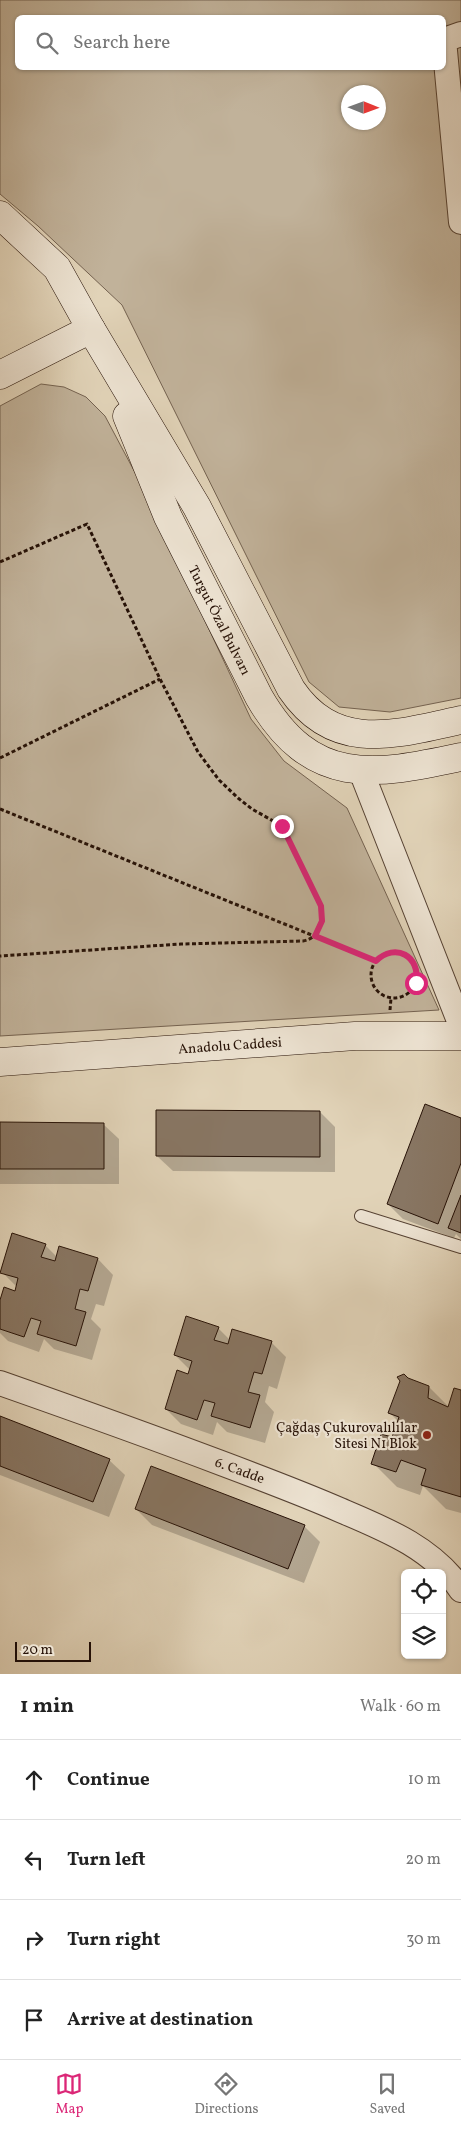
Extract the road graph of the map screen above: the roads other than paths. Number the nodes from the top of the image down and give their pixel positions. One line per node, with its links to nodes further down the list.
1 (461, 34): 2 (street)
2 (446, 39)
3 (446, 61): 5 (street)
4 (0, 216): 6 (street, Turgut Özal Bulvarı)
5 (461, 222)
6 (91, 329): 7 (street); 8 (street, Turgut Özal Bulvarı); 10 (street, Turgut Özal Bulvarı)
7 (0, 375)
8 (461, 720)
9 (461, 757): 10 (street, Turgut Özal Bulvarı)
10 (361, 771): 11 (street)
11 (461, 1026)
12 (461, 1036): 13 (street, Anadolu Caddesi)
13 (0, 1062)
14 (361, 1216): 15 (lane)
15 (461, 1247)
16 (0, 1383): 17 (street, 6. Cadde)
17 (461, 1590)

